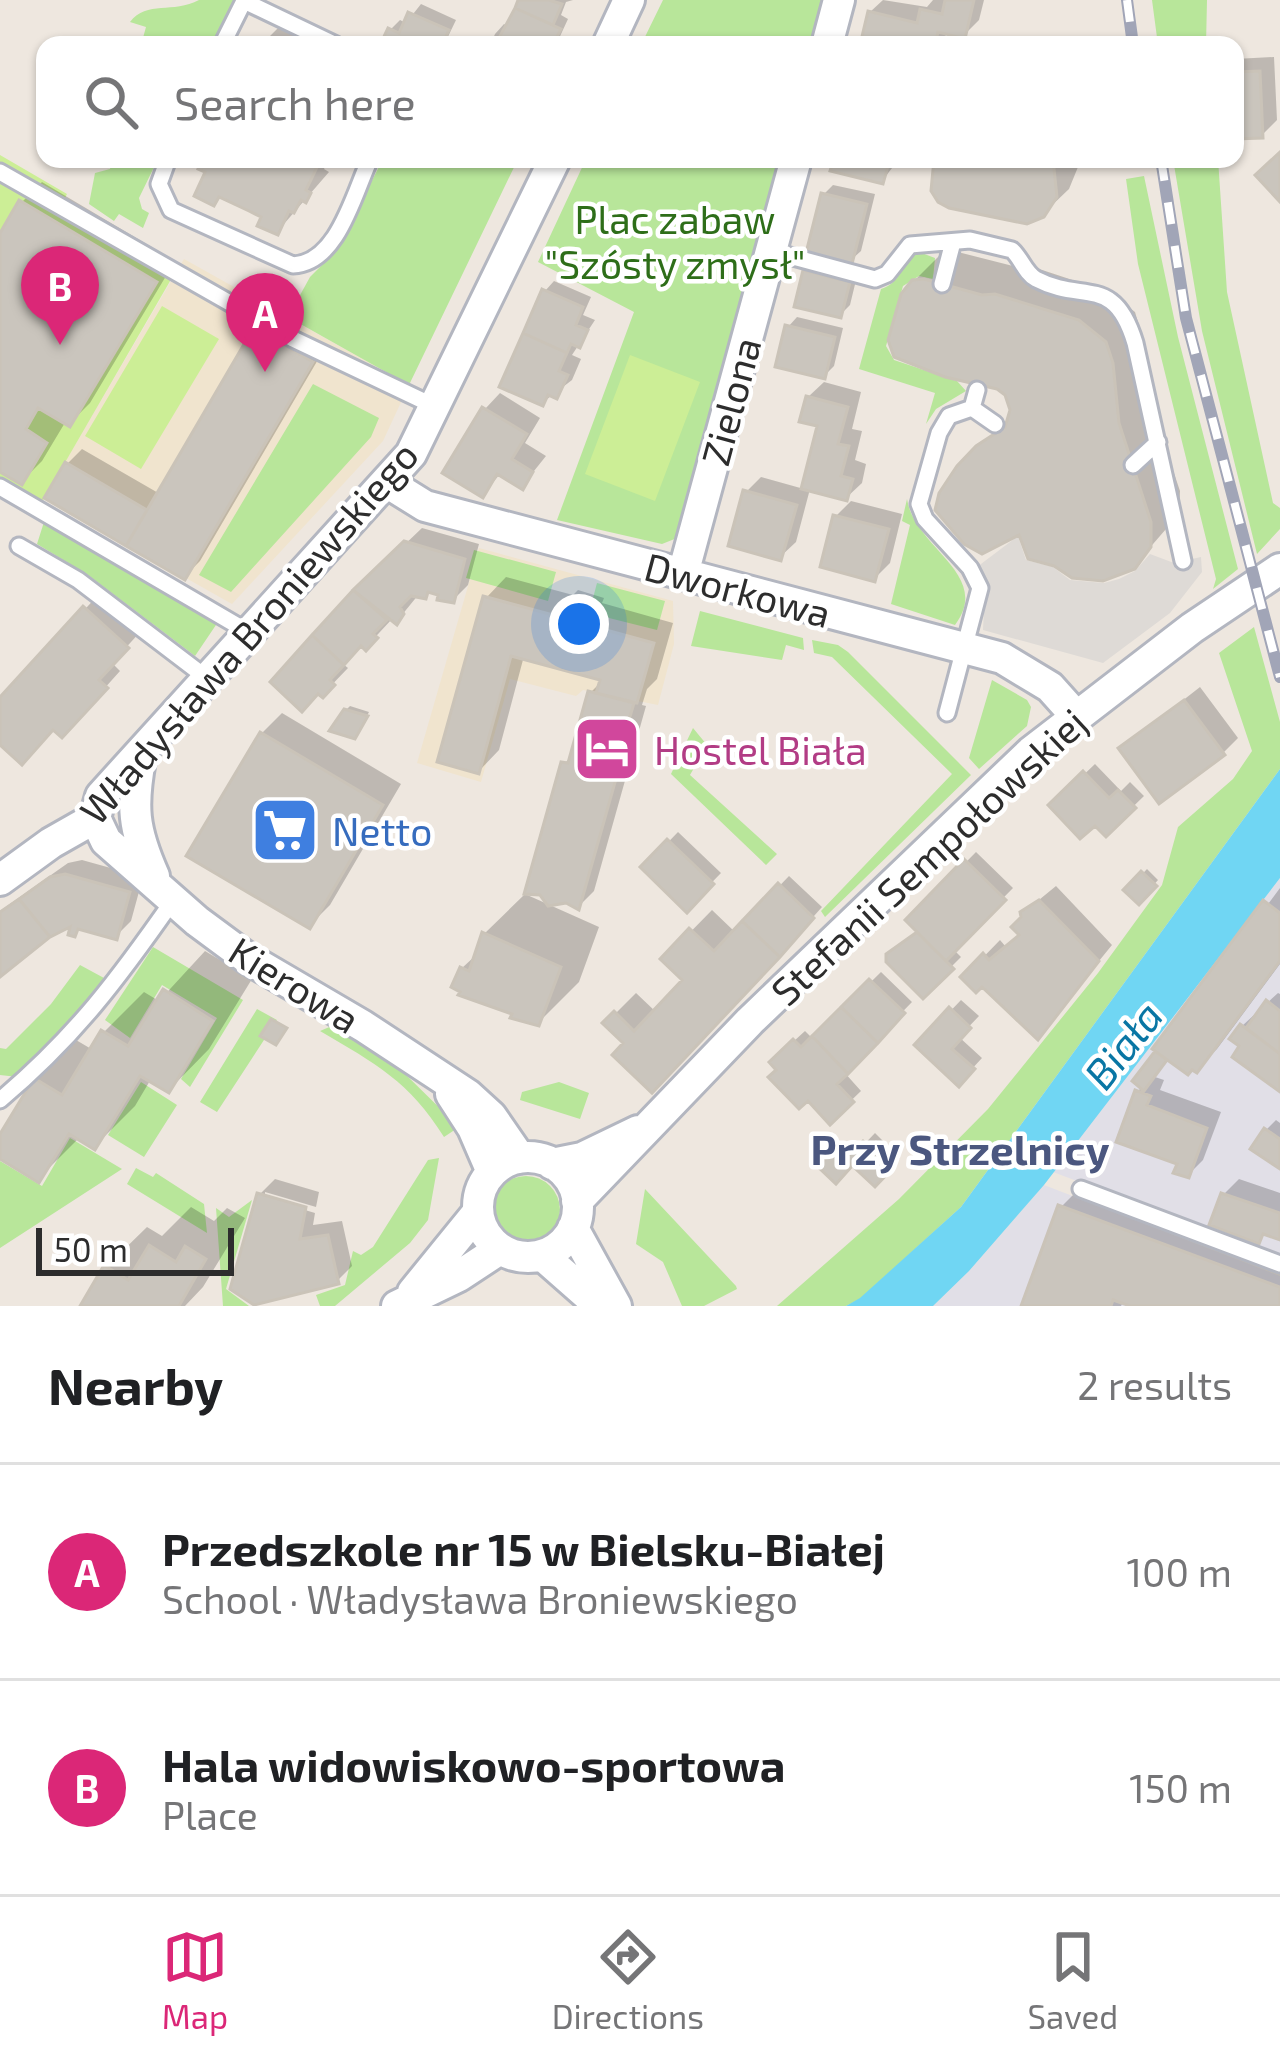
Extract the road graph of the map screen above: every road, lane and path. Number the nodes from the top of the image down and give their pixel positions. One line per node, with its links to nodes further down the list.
1 (629, 0): 5 (street)
2 (839, 0): 6 (street)
3 (226, 36): 4 (lane)
4 (317, 36)
5 (612, 36)
6 (829, 36)
7 (165, 168): 8 (lane)
8 (366, 168)
9 (551, 168): 16 (street, Władysława Broniewskiego)
10 (794, 168): 13 (street, Zielona)
11 (0, 172): 16 (lane)
12 (953, 242): 13 (lane); 14 (lane); 19 (lane)
13 (771, 251): 26 (street, Zielona)
14 (941, 284)
15 (977, 390): 17 (lane)
16 (436, 407): 21 (street, Władysława Broniewskiego)
17 (972, 408): 18 (lane); 28 (lane)
18 (995, 424)
19 (1158, 442): 20 (lane); 24 (lane)
20 (1133, 465)
21 (388, 483): 26 (street, Dworkowa); 27 (street, Władysława Broniewskiego)
22 (0, 487): 27 (lane)
23 (19, 546): 29 (lane)
24 (1184, 561)
25 (1280, 569): 31 (street, Stefanii Sempołowskiej)
26 (683, 574): 28 (street, Dworkowa)
27 (250, 633): 29 (street, Władysława Broniewskiego)
28 (964, 648): 30 (lane); 31 (street, Dworkowa)
29 (208, 679): 32 (street, Władysława Broniewskiego)
30 (947, 713)
31 (1076, 716): 37 (street, Stefanii Sempołowskiej)
32 (142, 750): 33 (street, Władysława Broniewskiego); 35 (street, Kierowa)
33 (95, 818): 34 (street, Władysława Broniewskiego); 35 (street, Kierowa)
34 (0, 880)
35 (165, 890): 36 (lane); 39 (street, Kierowa)
36 (0, 1100)
37 (654, 1122): 38 (street, Stefanii Sempołowskiej); 42 (street, Stefanii Sempołowskiej)
38 (552, 1164): 39 (street); 42 (street)
39 (506, 1165): 41 (street)
40 (1081, 1189): 45 (lane)
41 (478, 1212): 43 (street); 46 (street)
42 (575, 1215): 44 (street); 48 (street)
43 (500, 1249): 44 (street); 46 (street)
44 (542, 1255): 47 (street)
45 (1280, 1264)
46 (401, 1303)
47 (600, 1306)
48 (616, 1306)

